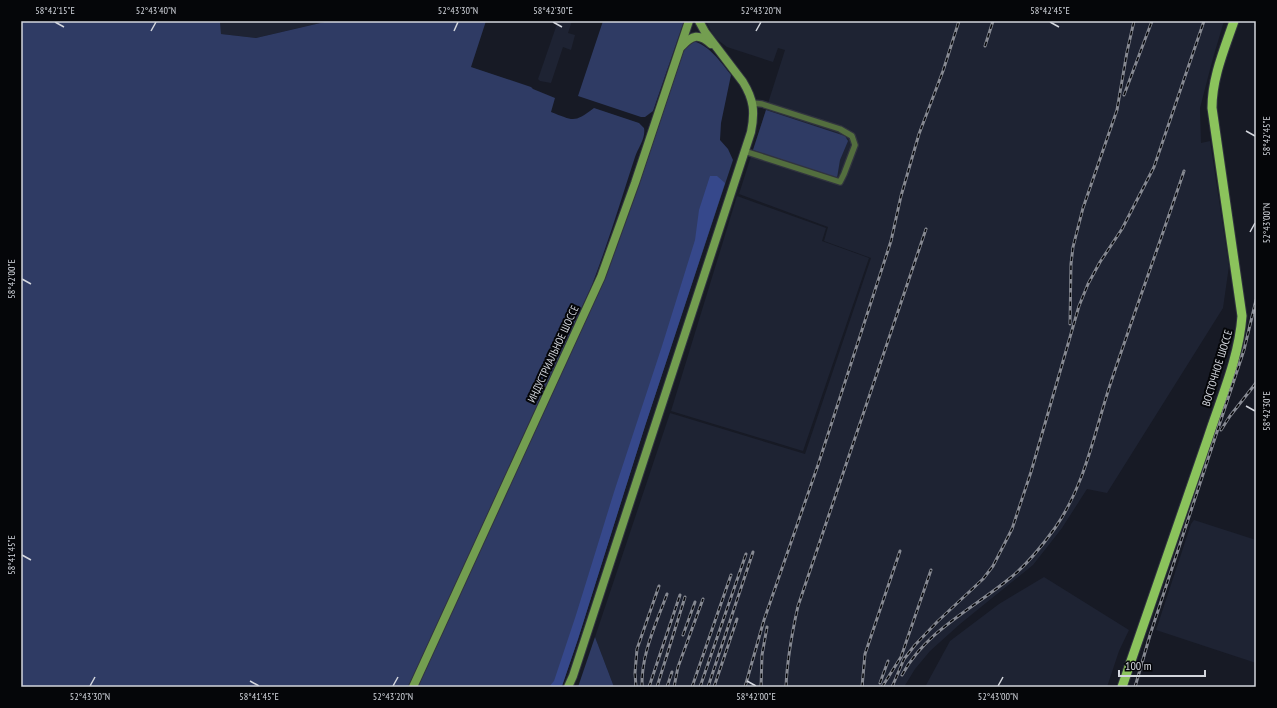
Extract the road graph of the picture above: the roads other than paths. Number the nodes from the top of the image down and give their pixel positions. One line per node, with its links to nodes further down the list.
1 (689, 21): 4 (main road, ИНДУСТРИАЛЬНОЕ ШОССЕ)
2 (699, 21): 5 (main road)
3 (1234, 21): 10 (main road, ВОСТОЧНОЕ ШОССЕ)
4 (678, 50): 5 (main road); 8 (main road, ИНДУСТРИАЛЬНОЕ ШОССЕ)
5 (721, 54): 6 (main road)
6 (752, 103): 7 (main road); 7 (street)
7 (744, 151): 9 (main road)
8 (413, 687)
9 (568, 687)
10 (1122, 687)

